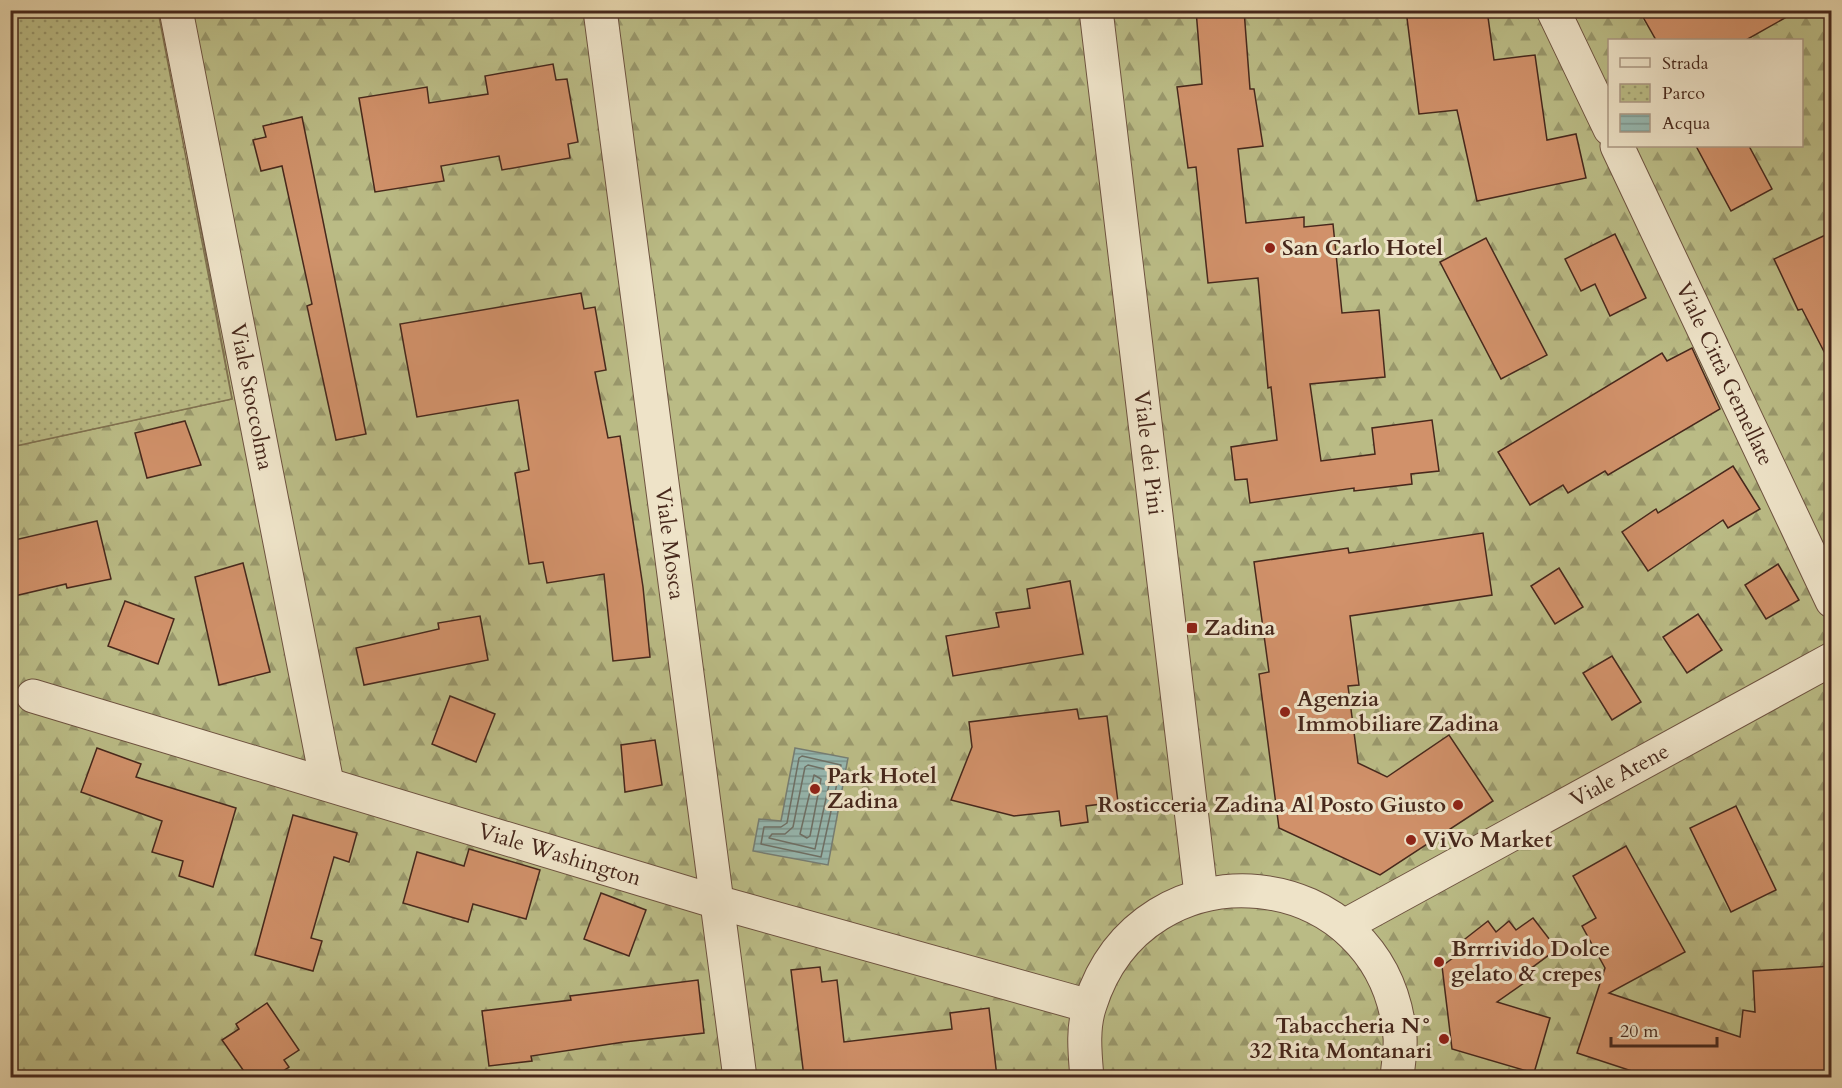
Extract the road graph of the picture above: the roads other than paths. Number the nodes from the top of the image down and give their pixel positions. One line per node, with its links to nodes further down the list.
1 (176, 10): 10 (street, Viale Stoccolma)
2 (600, 10): 12 (street, Viale Mosca)
3 (1096, 10): 11 (street, Viale dei Pini)
4 (1554, 10): 5 (street)
5 (1608, 125)
6 (1617, 147): 7 (street, Viale Città Gemellate)
7 (1832, 601)
8 (1832, 659): 13 (street, Viale Atene)
9 (33, 696): 10 (street, Viale Washington)
10 (327, 783): 12 (street, Viale Washington)
11 (1201, 894): 13 (street); 14 (street)
12 (717, 902): 14 (street, Viale Washington); 15 (street, Viale Mosca)
13 (1344, 926): 17 (street)
14 (1089, 1006): 16 (street)
15 (740, 1077)
16 (1088, 1077)
17 (1396, 1077)

